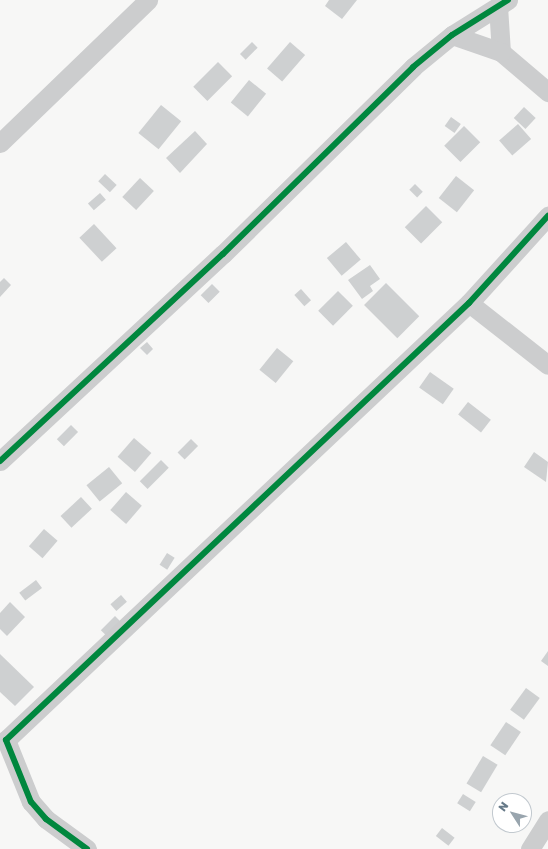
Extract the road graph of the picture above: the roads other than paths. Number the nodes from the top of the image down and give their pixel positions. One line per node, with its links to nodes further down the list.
1 (148, 0): 6 (street)
2 (503, 3): 3 (street); 4 (street)
3 (452, 35): 4 (street); 10 (street)
4 (500, 52): 5 (street)
5 (548, 92)
6 (0, 143)
7 (548, 216): 8 (street)
8 (469, 303): 9 (street); 12 (street)
9 (548, 365)
10 (0, 461)
11 (548, 820): 13 (street)
12 (87, 849)
13 (530, 849)

